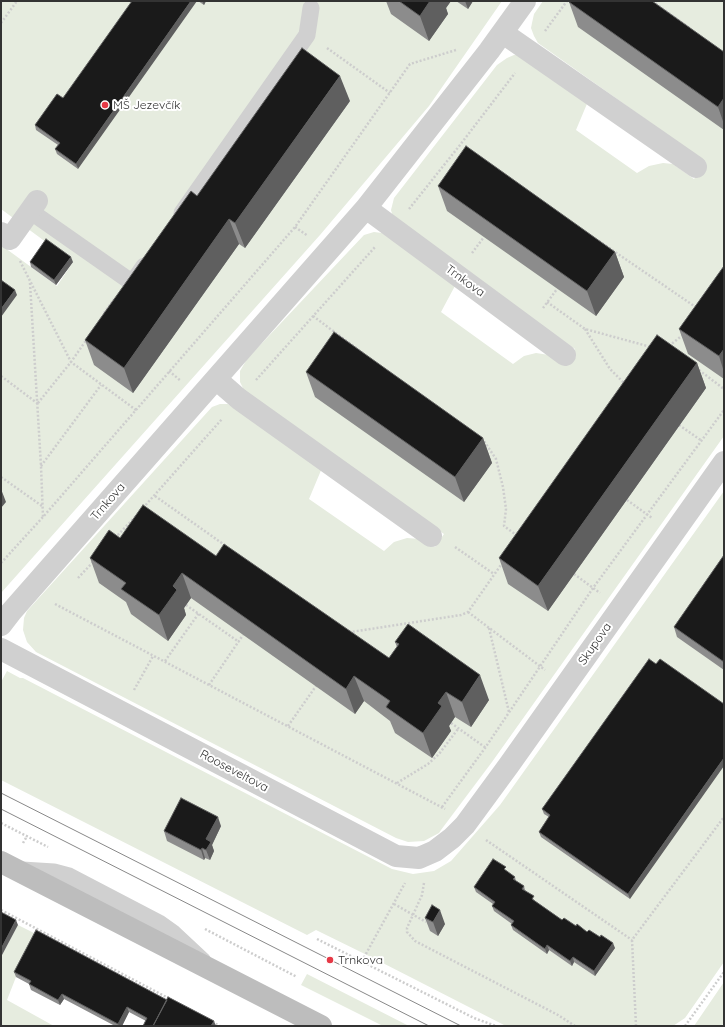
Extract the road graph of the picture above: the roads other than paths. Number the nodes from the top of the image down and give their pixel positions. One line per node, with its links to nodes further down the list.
1 (525, 1): 3 (street, Trnkova)
2 (311, 8): 7 (lane)
3 (503, 33): 4 (street); 6 (street, Trnkova)
4 (696, 167)
5 (33, 206): 8 (street); 9 (lane)
6 (366, 208): 10 (street, Trnkova); 11 (street, Trnkova)
7 (171, 228)
8 (1, 232)
9 (153, 254)
10 (565, 355)
11 (216, 379): 13 (street); 14 (street, Trnkova)
12 (724, 462): 16 (street, Skupova)
13 (431, 536)
14 (1, 625)
15 (1, 649): 16 (street, Rooseveltova)
16 (419, 858)
17 (9, 866): 18 (main road)
18 (321, 1026)

